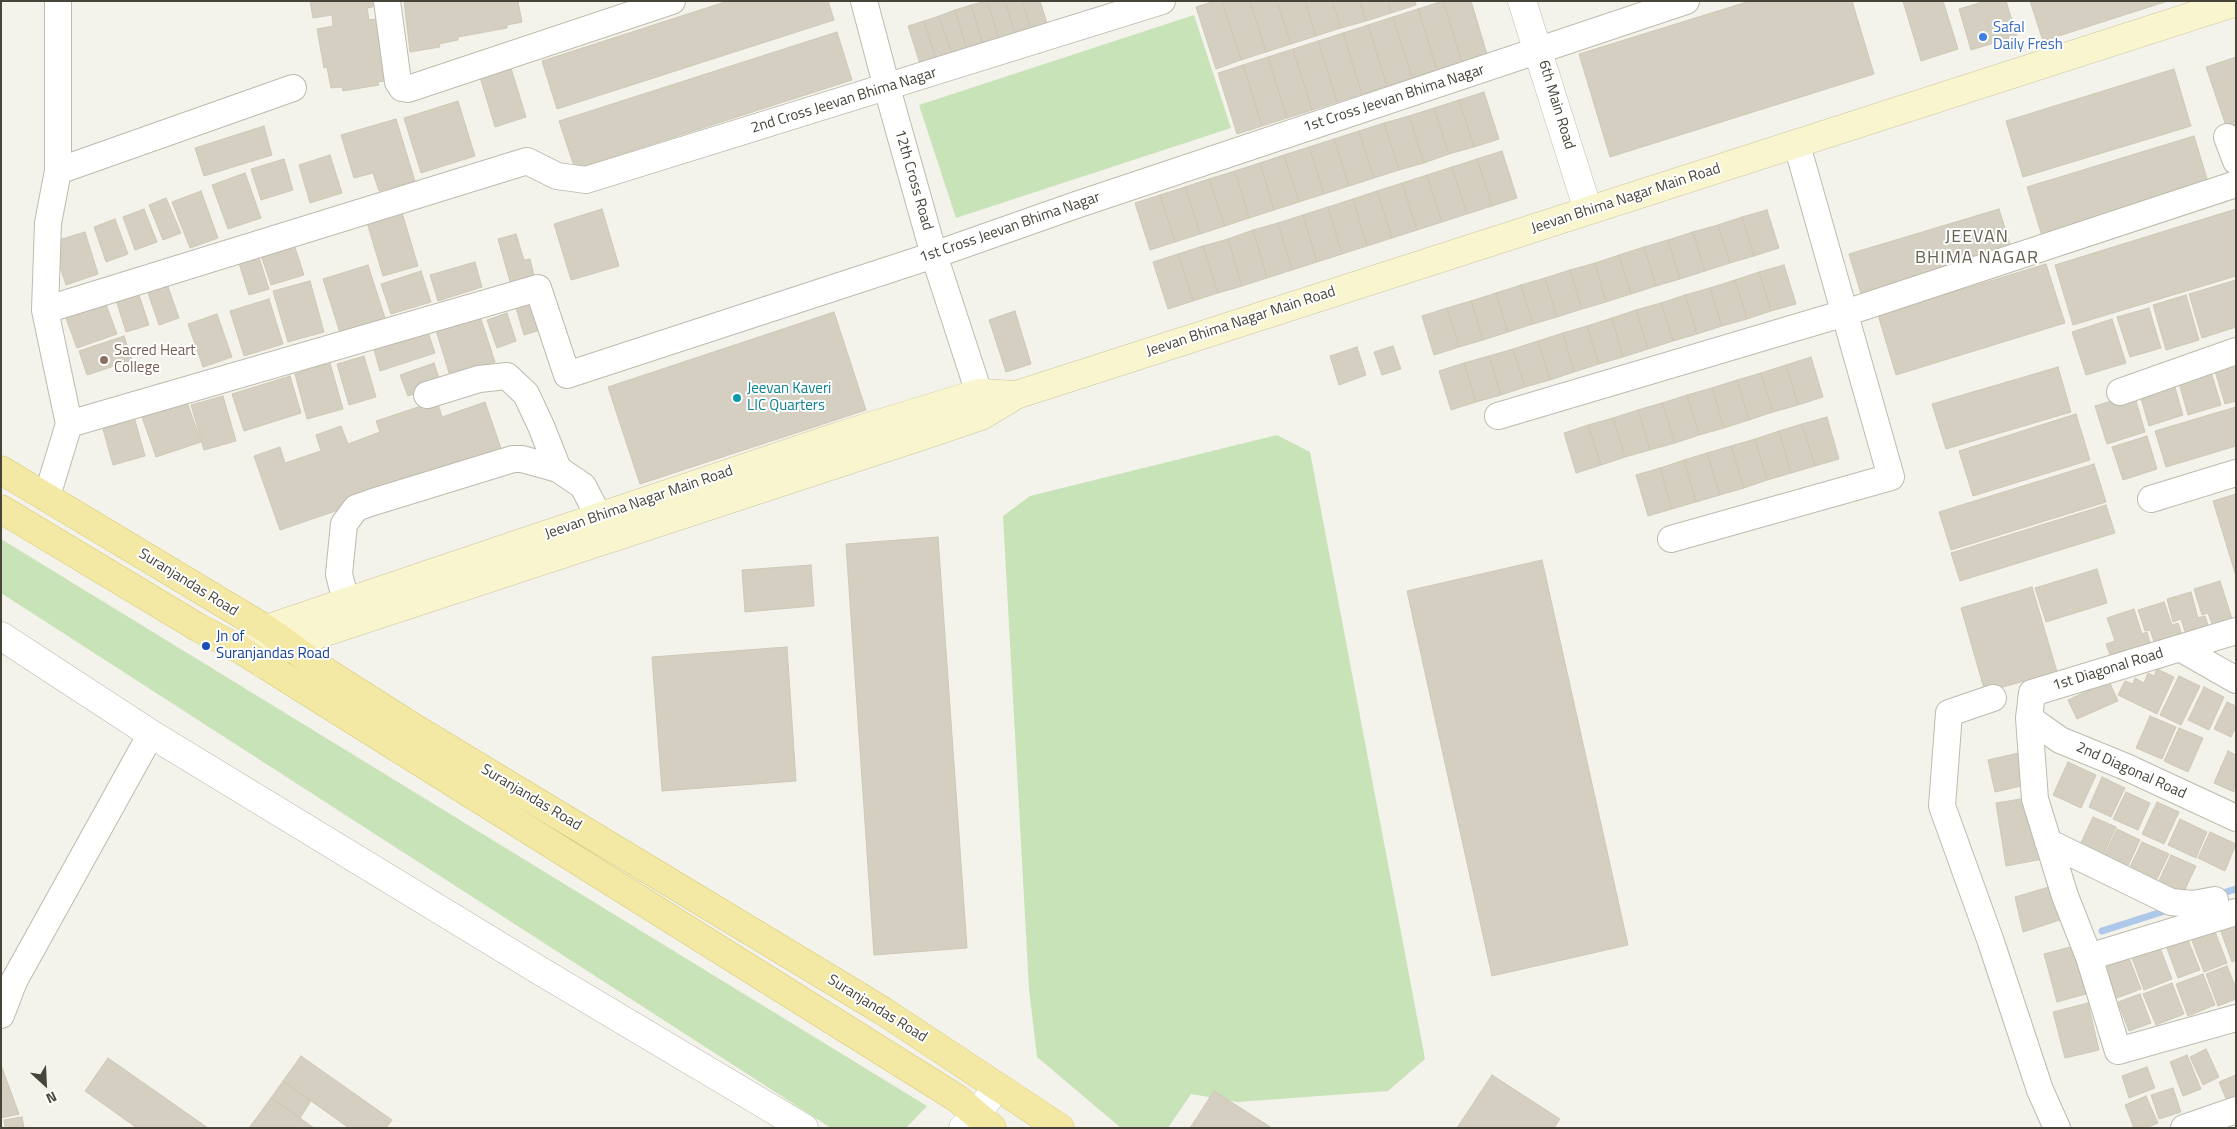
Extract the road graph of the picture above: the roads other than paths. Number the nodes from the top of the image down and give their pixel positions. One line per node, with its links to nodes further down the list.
1 (58, 1): 15 (street)
2 (387, 1): 3 (street)
3 (672, 1)
4 (864, 1): 11 (street, 12th Cross Road)
5 (1162, 1): 11 (street, 2nd Cross Jeevan Bhima Nagar)
6 (1522, 1): 9 (street, 6th Main Road)
7 (1686, 1): 9 (street, 1st Cross Jeevan Bhima Nagar)
8 (2236, 2): 13 (main road, Jeevan Bhima Nagar Main Road)
9 (1539, 50): 17 (street, 6th Main Road); 18 (street, 1st Cross Jeevan Bhima Nagar)
10 (292, 88): 15 (street)
11 (887, 88): 18 (street, 12th Cross Road); 19 (street, 2nd Cross Jeevan Bhima Nagar)
12 (2227, 137): 14 (street)
13 (1797, 145): 17 (main road, Jeevan Bhima Nagar Main Road); 20 (street)
14 (2236, 161)
15 (58, 171): 19 (street)
16 (2236, 184): 20 (street)
17 (1588, 210): 24 (main road, Jeevan Bhima Nagar Main Road)
18 (934, 255): 24 (street, 12th Cross Road); 26 (street, 1st Cross Jeevan Bhima Nagar)
19 (45, 310): 26 (street)
20 (1845, 313): 25 (street); 34 (street)
21 (2236, 351): 22 (street)
22 (2120, 392)
23 (427, 395): 28 (street)
24 (980, 404): 33 (main road, Jeevan Bhima Nagar Main Road); 38 (main road, Jeevan Bhima Nagar Main Road)
25 (1498, 416)
26 (69, 424): 30 (street)
27 (1, 470): 30 (main road, Suranjandas Road)
28 (558, 470): 33 (street); 35 (street)
29 (2236, 473): 31 (street)
30 (47, 496): 38 (main road, Suranjandas Road)
31 (2151, 499)
32 (1, 508): 40 (main road, Suranjandas Road)
33 (599, 516): 35 (main road, Jeevan Bhima Nagar Main Road)
34 (1671, 539)
35 (346, 602): 38 (main road, Jeevan Bhima Nagar Main Road)
36 (2236, 631): 39 (street)
37 (1, 636): 44 (street)
38 (276, 637): 40 (main road); 51 (main road, Suranjandas Road)
39 (2180, 648): 41 (street, 1st Diagonal Road); 43 (street, 1st Diagonal Road)
40 (253, 658): 53 (main road, Suranjandas Road)
41 (2236, 680)
42 (1993, 698): 56 (street)
43 (2031, 705): 45 (street, 2nd Diagonal Road); 46 (street)
44 (151, 734): 49 (street); 54 (street)
45 (2236, 818)
46 (2048, 842): 47 (street); 48 (street)
47 (2225, 906): 48 (street)
48 (2089, 957): 50 (street)
49 (1, 1015)
50 (2236, 1018)
51 (997, 1087): 53 (street); 55 (main road, Suranjandas Road)
52 (2236, 1110): 57 (street)
53 (977, 1123)
54 (804, 1128)
55 (1060, 1128)
56 (2057, 1128)
57 (2184, 1128)

